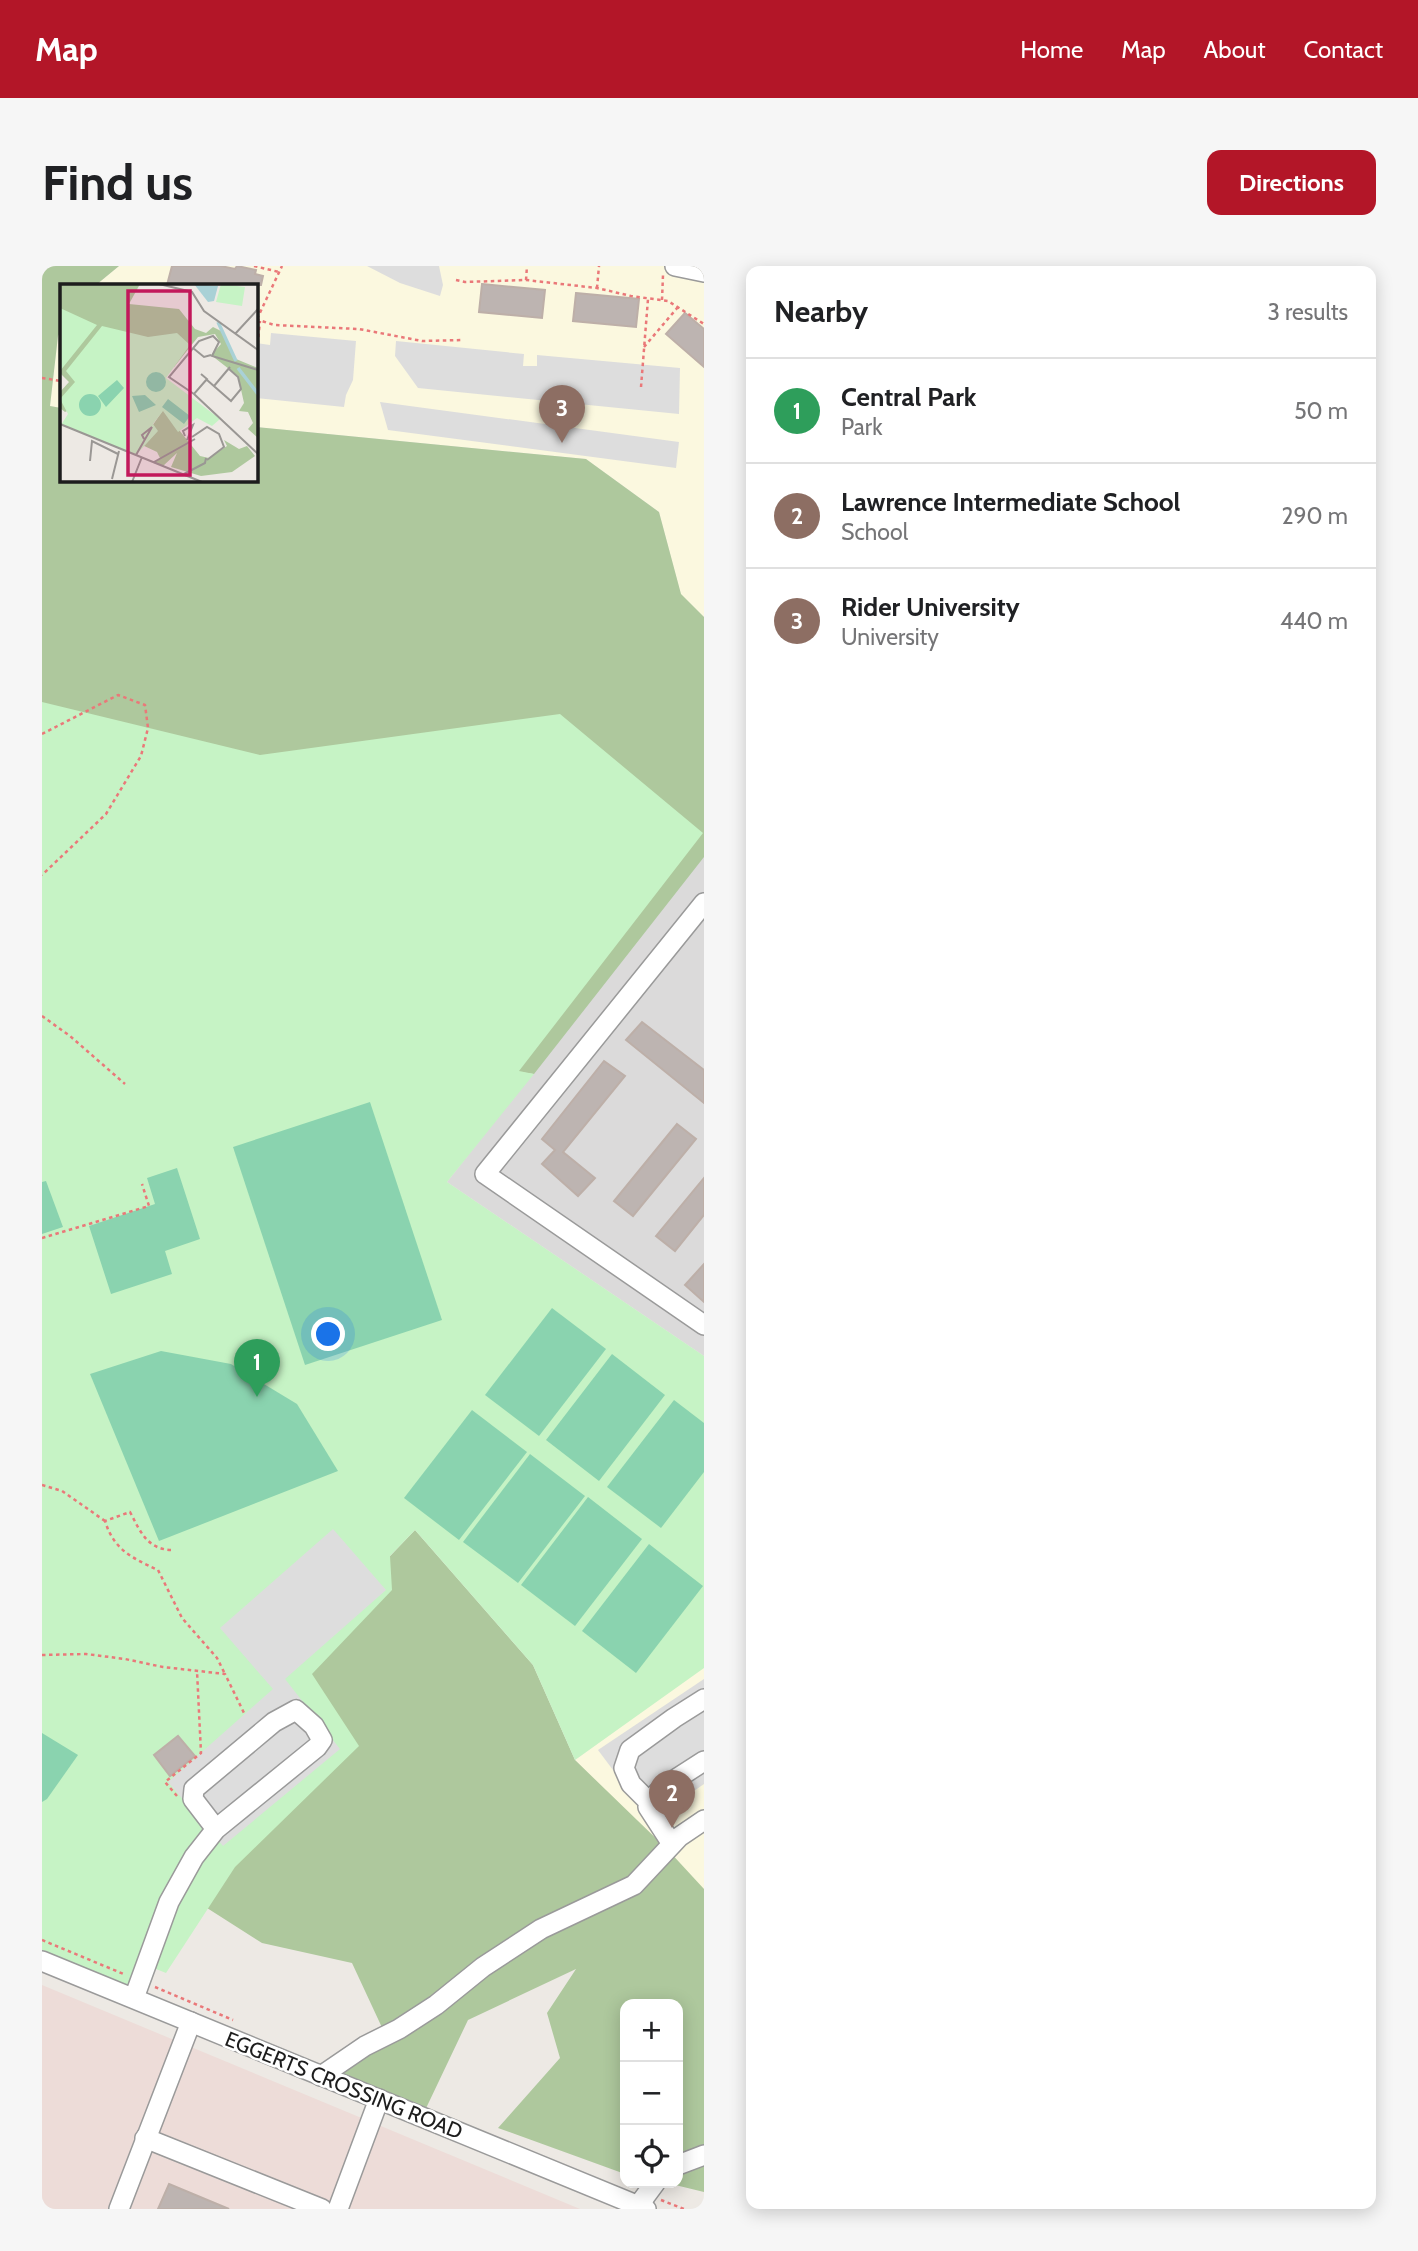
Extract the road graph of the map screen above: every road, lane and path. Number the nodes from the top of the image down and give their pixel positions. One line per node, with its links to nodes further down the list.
1 (254, 266): 7 (path)
2 (282, 266): 7 (path)
3 (527, 266): 10 (path)
4 (599, 266): 11 (path)
5 (664, 266): 13 (path)
6 (675, 266): 8 (street)
7 (279, 272): 15 (path)
8 (704, 272)
9 (456, 280): 10 (path)
10 (526, 280): 11 (path)
11 (597, 288): 12 (path)
12 (648, 298): 13 (path); 18 (path)
13 (662, 300): 14 (path)
14 (679, 307): 16 (path); 18 (path)
15 (258, 319): 17 (path); 19 (path)
16 (704, 324)
17 (463, 340)
18 (644, 347): 22 (path)
19 (257, 351)
20 (42, 378): 21 (path)
21 (60, 381)
22 (641, 387)
23 (42, 734): 24 (path)
24 (42, 875)
25 (704, 903): 30 (street)
26 (42, 1016): 27 (path)
27 (125, 1084)
28 (142, 1184): 29 (path)
29 (42, 1238)
30 (704, 1325)
31 (42, 1486): 32 (path)
32 (105, 1521): 33 (path); 36 (path)
33 (171, 1549)
34 (42, 1655): 35 (path)
35 (197, 1671): 36 (path); 41 (path)
36 (225, 1674): 38 (path)
37 (704, 1699): 40 (street)
38 (245, 1715)
39 (704, 1761): 40 (street)
40 (649, 1802): 44 (street)
41 (183, 1803)
42 (704, 1820): 44 (street)
43 (216, 1829): 43 (street); 46 (street)
44 (672, 1844): 48 (street)
45 (42, 1961): 46 (street, EGGERTS CROSSING ROAD)
46 (134, 1998): 47 (street, EGGERTS CROSSING ROAD)
47 (191, 2022): 48 (street, EGGERTS CROSSING ROAD); 50 (street)
48 (321, 2076): 49 (street, EGGERTS CROSSING ROAD)
49 (379, 2099): 54 (street, EGGERTS CROSSING ROAD); 57 (street)
50 (145, 2138): 55 (street); 56 (street)
51 (704, 2155): 52 (street)
52 (683, 2163)
53 (652, 2188): 54 (street)
54 (642, 2207)
55 (118, 2209)
56 (322, 2209)
57 (338, 2209)

